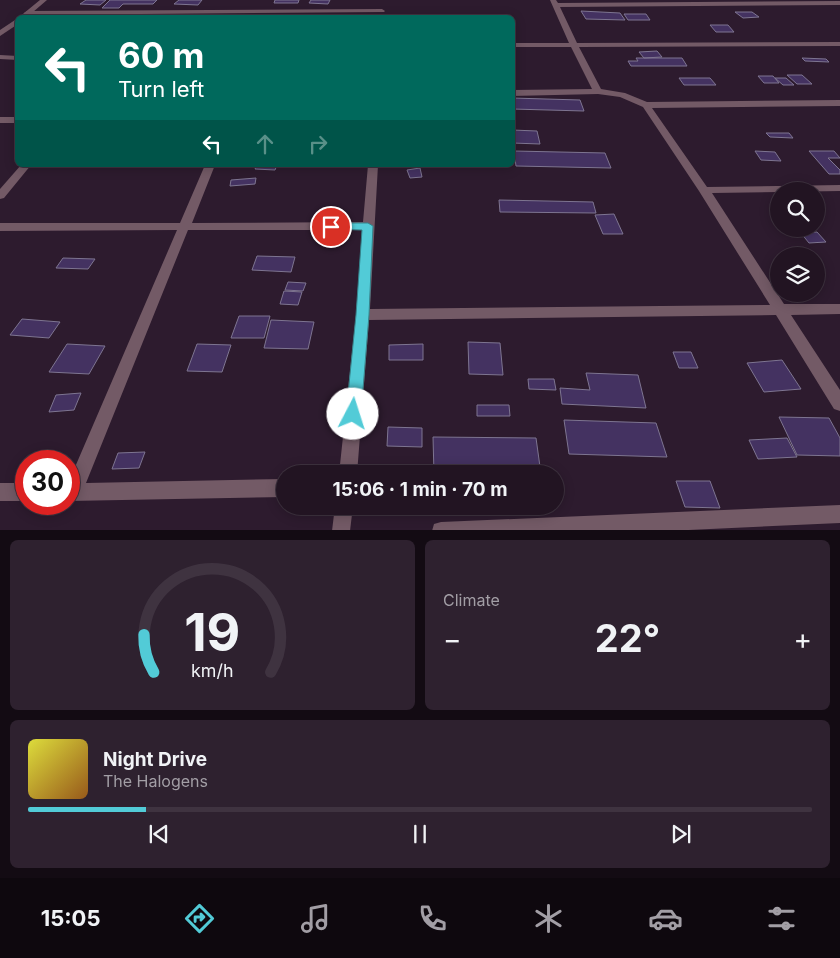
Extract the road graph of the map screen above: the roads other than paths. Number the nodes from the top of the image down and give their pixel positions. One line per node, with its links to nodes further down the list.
1 (44, 0): 6 (street)
2 (555, 2): 3 (street); 11 (street)
3 (840, 3)
4 (382, 11): 5 (street)
5 (207, 12): 6 (street)
6 (24, 15)
7 (15, 22): 8 (street)
8 (0, 34)
9 (840, 44): 11 (street)
10 (515, 45): 11 (street)
11 (574, 45): 14 (street)
12 (0, 57): 13 (street)
13 (15, 58)
14 (598, 91): 15 (street); 17 (street)
15 (515, 92)
16 (840, 103): 17 (street)
17 (646, 105): 24 (street)
18 (0, 120): 19 (street)
19 (15, 120)
20 (24, 167): 25 (street)
21 (209, 167): 28 (street)
22 (373, 167): 26 (street)
23 (840, 188): 24 (street)
24 (704, 190): 30 (street)
25 (0, 196)
26 (368, 226): 28 (street); 31 (street)
27 (0, 227): 28 (street)
28 (184, 228): 34 (street)
29 (840, 308): 30 (street)
30 (780, 310): 31 (street); 32 (street)
31 (363, 315): 33 (street)
32 (840, 404)
33 (349, 465)
34 (80, 471)
35 (276, 488): 38 (street)
36 (0, 492): 37 (street)
37 (15, 492)
38 (80, 492)
39 (840, 514): 42 (street)
40 (343, 515): 41 (street)
41 (341, 530)
42 (441, 530)

